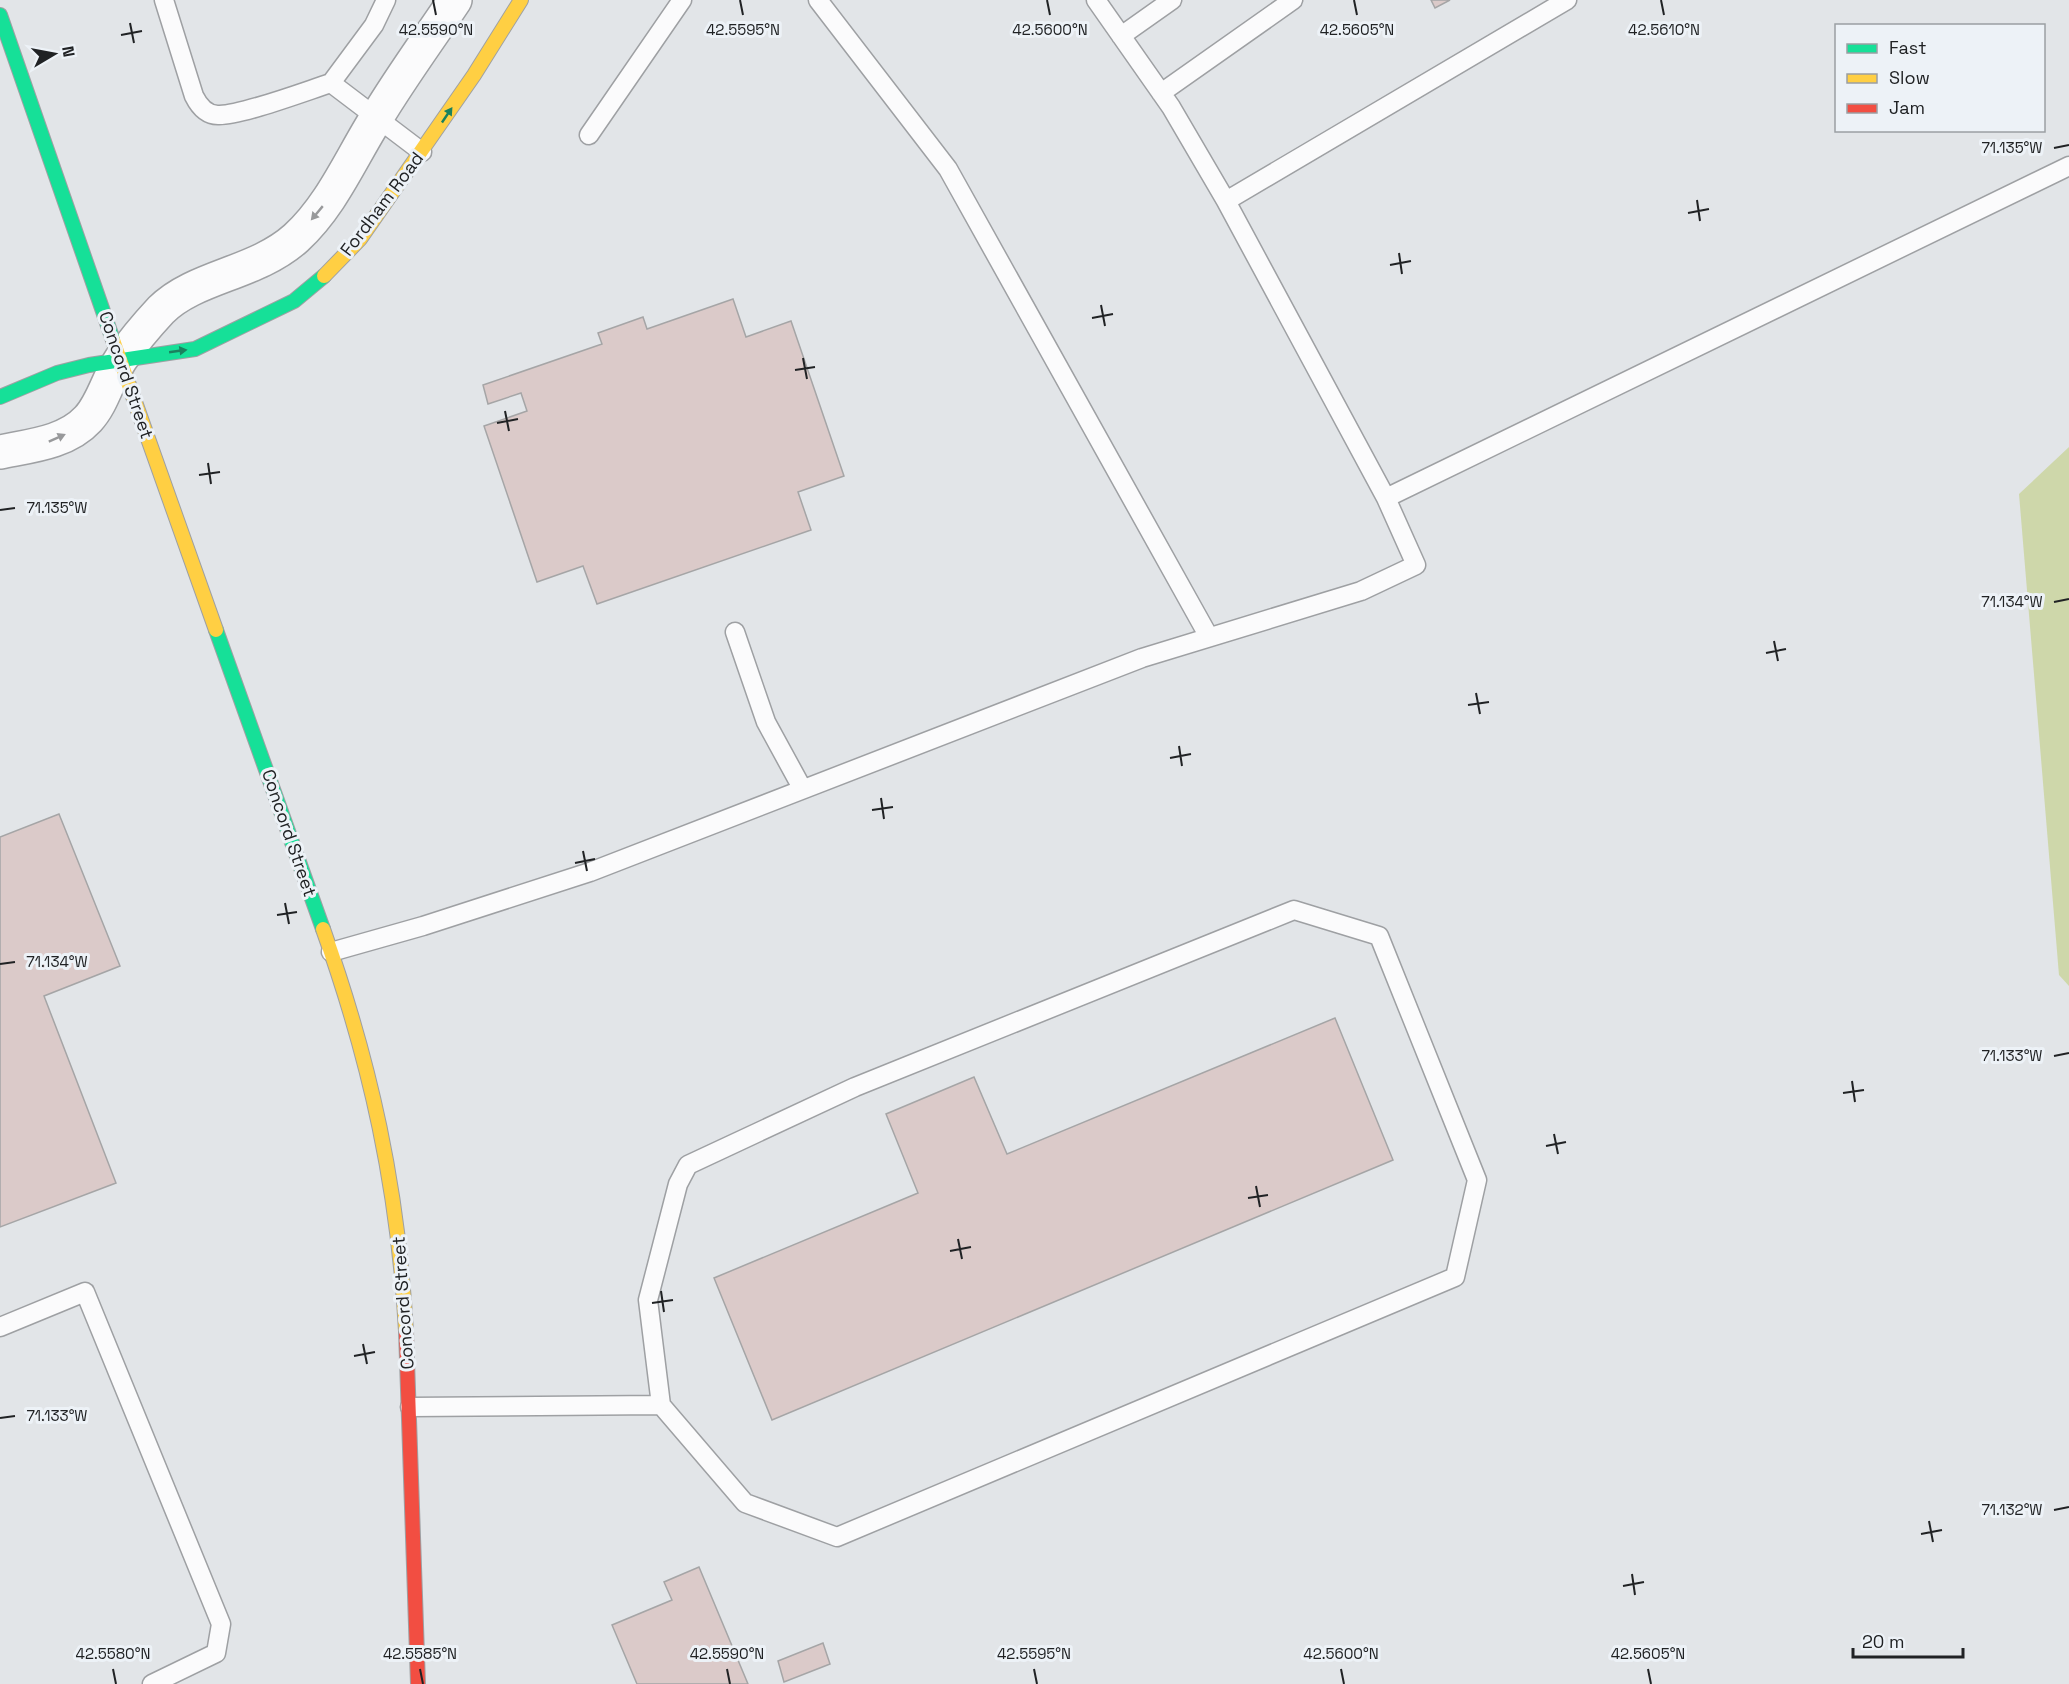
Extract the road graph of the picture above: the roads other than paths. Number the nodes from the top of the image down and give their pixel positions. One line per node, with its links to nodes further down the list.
1 (164, 0): 14 (lane)
2 (386, 0): 14 (lane)
3 (455, 0): 16 (street)
4 (521, 0): 18 (street, Fordham Road, one-way to 4)
5 (682, 0): 17 (lane)
6 (818, 0): 26 (lane)
7 (1096, 0): 13 (lane)
8 (1172, 0): 13 (lane)
9 (1293, 0): 15 (lane)
10 (1567, 0): 11 (lane)
11 (1542, 7): 20 (lane)
12 (0, 15): 21 (street, Concord Street)
13 (1121, 36): 15 (lane)
14 (331, 83): 16 (lane)
15 (1161, 93): 20 (lane)
16 (376, 117): 18 (lane); 21 (street, one-way to 21)
17 (589, 135)
18 (422, 152): 21 (street, Fordham Road, one-way to 18)
19 (2069, 166): 24 (lane)
20 (1226, 201): 24 (lane)
21 (121, 360): 22 (street, Fordham Road); 23 (street, one-way to 21); 28 (street, Concord Street)
22 (0, 397)
23 (0, 452)
24 (1386, 498): 26 (lane)
25 (735, 632): 27 (lane)
26 (1209, 637): 27 (lane)
27 (802, 788): 28 (lane)
28 (331, 952): 31 (street, Concord Street)
29 (0, 1327): 32 (lane)
30 (661, 1405): 30 (lane); 31 (lane)
31 (410, 1407): 33 (street, Concord Street)
32 (152, 1684)
33 (418, 1684)

